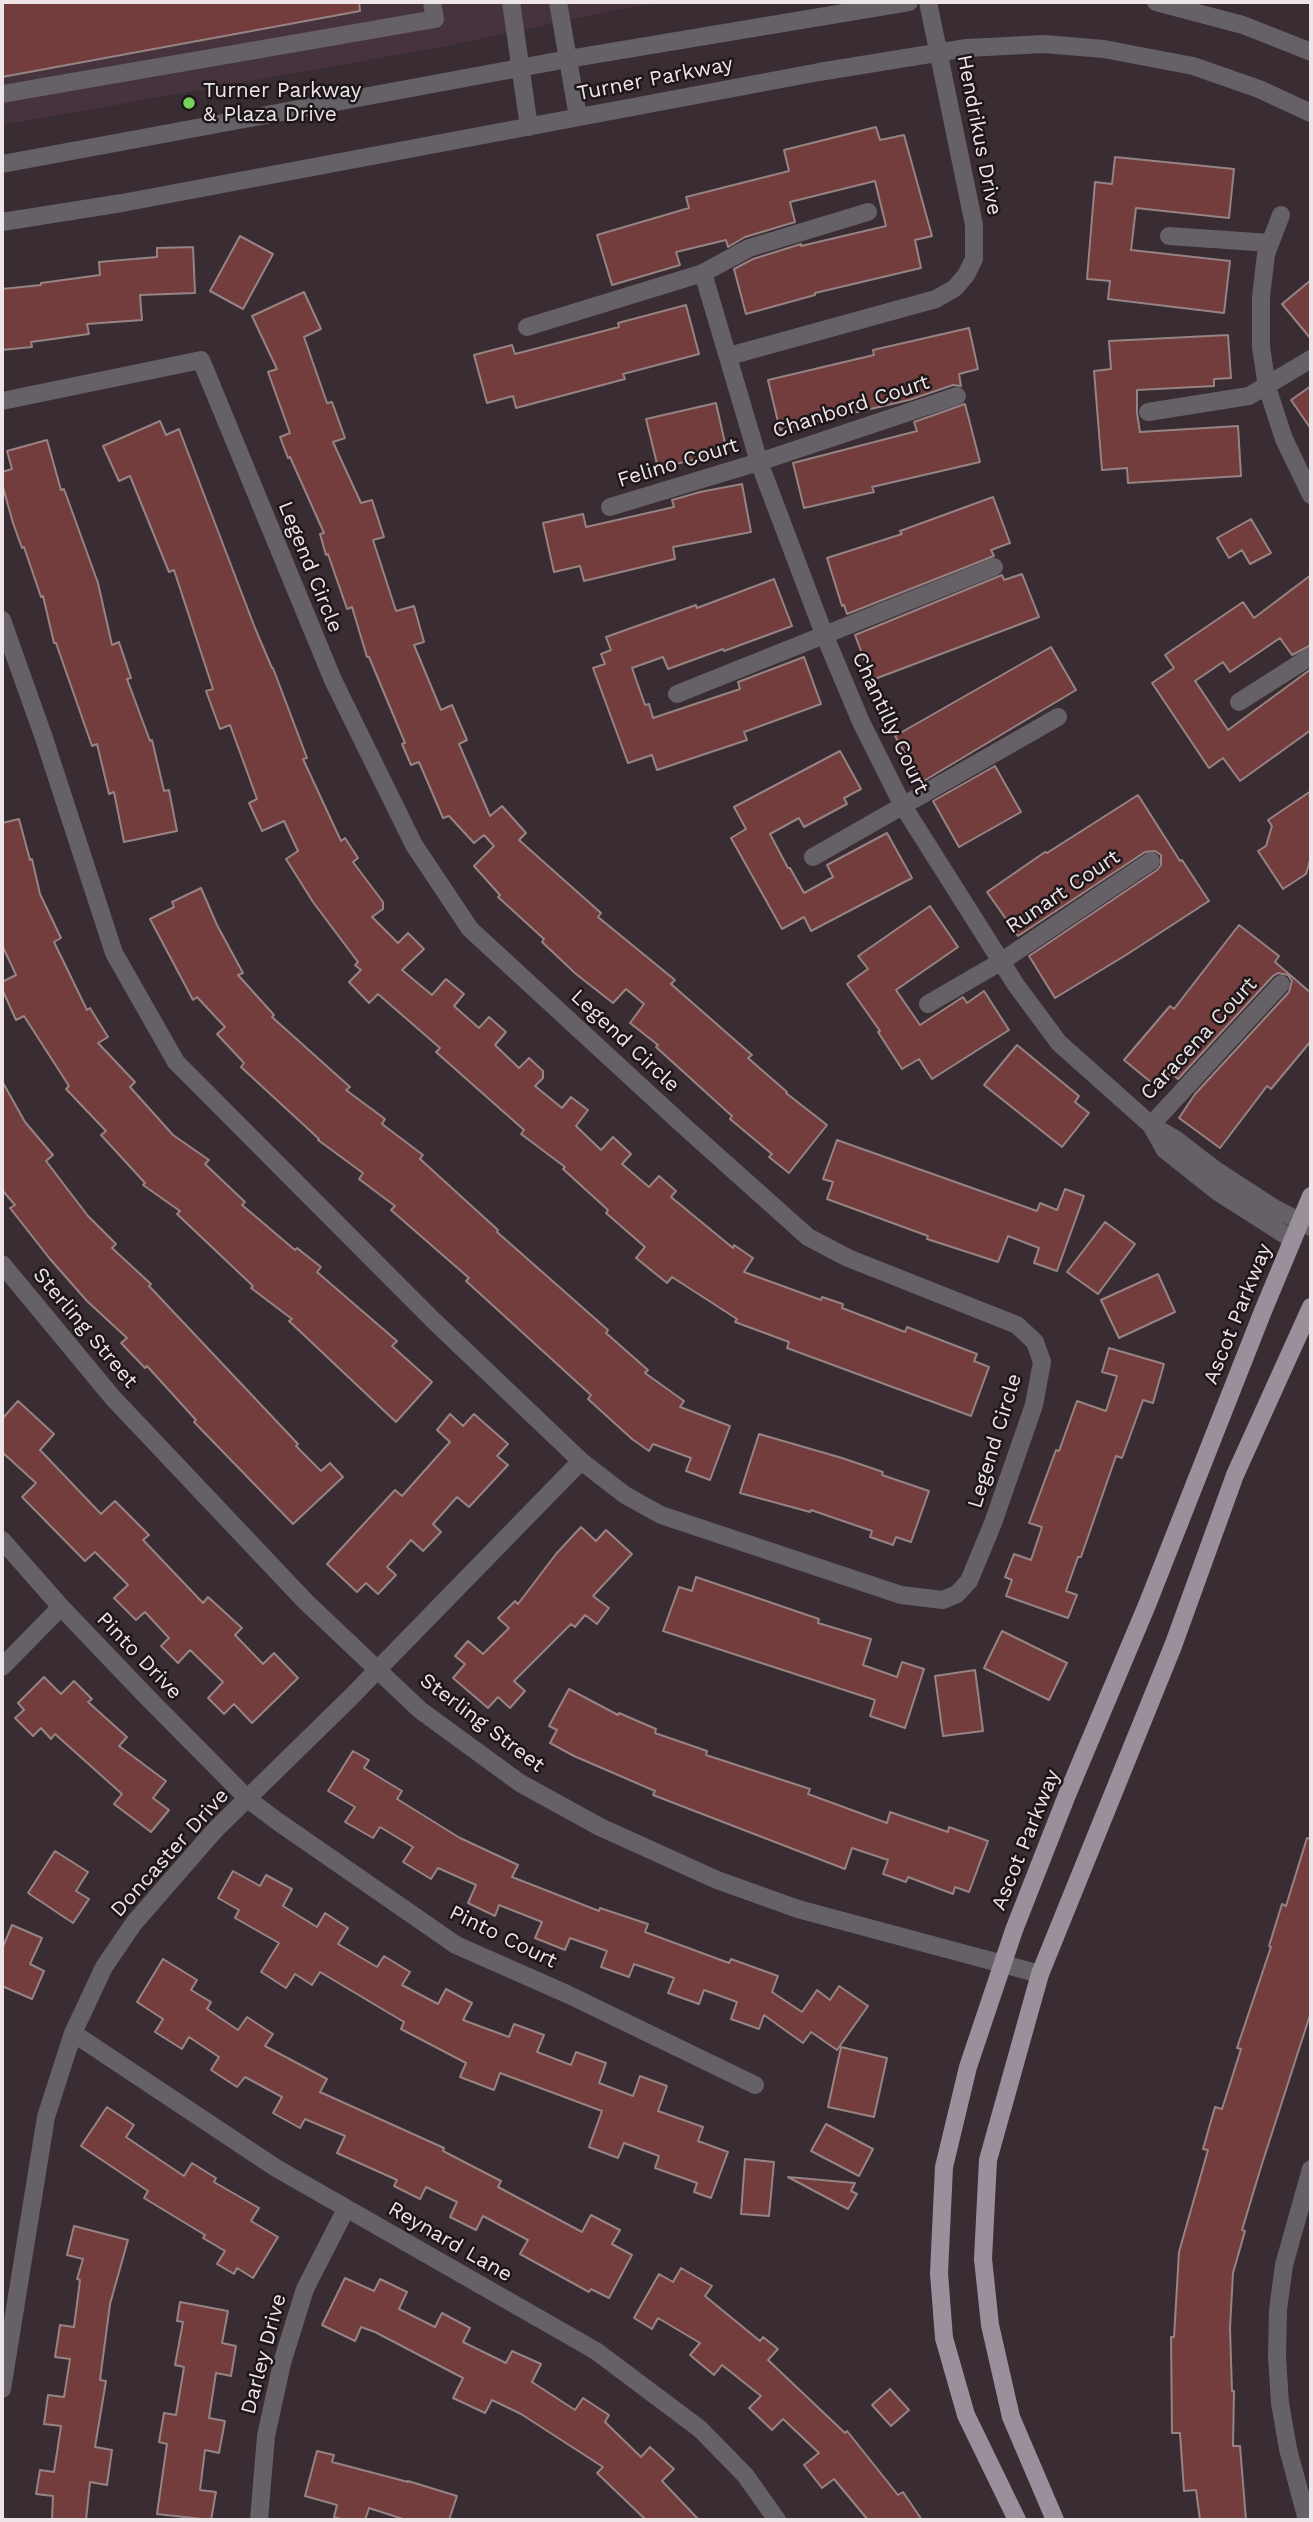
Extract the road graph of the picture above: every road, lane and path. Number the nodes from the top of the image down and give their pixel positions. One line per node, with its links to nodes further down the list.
1 (432, 2): 11 (street)
2 (511, 2): 10 (street)
3 (558, 2): 9 (street)
4 (909, 2): 9 (street, Turner Parkway)
5 (928, 2): 8 (street, Hendrikus Drive)
6 (1156, 2): 7 (street)
7 (1311, 51)
8 (940, 53): 12 (street, Turner Parkway); 13 (street, Turner Parkway); 23 (street, Hendrikus Drive)
9 (568, 59): 10 (street, Turner Parkway); 13 (street)
10 (520, 68): 14 (street); 15 (street, Turner Parkway)
11 (2, 94)
12 (1311, 113)
13 (578, 117): 14 (street, Turner Parkway)
14 (529, 127): 18 (street, Turner Parkway)
15 (2, 164)
16 (868, 212): 21 (street)
17 (1281, 215): 20 (street)
18 (2, 222)
19 (1169, 236): 20 (street)
20 (1270, 243): 25 (street)
21 (703, 273): 22 (street); 23 (street, Chantilly Court)
22 (527, 327)
23 (729, 356): 29 (street, Chantilly Court)
24 (1311, 359): 25 (street)
25 (1267, 387): 28 (street); 30 (street)
26 (957, 396): 29 (street, Chanbord Court)
27 (2, 401): 52 (street, Legend Circle)
28 (1148, 412)
29 (759, 462): 31 (street, Felino Court); 34 (street, Chantilly Court)
30 (1311, 494)
31 (610, 507)
32 (994, 567): 34 (street)
33 (2, 620): 52 (street, Legend Circle)
34 (824, 634): 36 (street); 39 (street, Chantilly Court)
35 (1311, 656): 37 (street)
36 (677, 694)
37 (1239, 702)
38 (1058, 717): 39 (street)
39 (903, 806): 40 (street); 42 (street, Chantilly Court)
40 (813, 857)
41 (1151, 861): 42 (street, Runart Court)
42 (1002, 961): 44 (street, Runart Court); 45 (street, Chantilly Court)
43 (1281, 984): 45 (street, Caracena Court)
44 (928, 1004)
45 (1151, 1125): 46 (street, Chantilly Court)
46 (1215, 1180): 48 (street, Chantilly Court); 49 (street, Chantilly Court)
47 (1311, 1196): 48 (main road, Ascot Parkway)
48 (1306, 1224): 49 (main road, Ascot Parkway)
49 (1293, 1240): 58 (main road, Ascot Parkway)
50 (2, 1264): 56 (street, Sterling Street)
51 (1311, 1307): 59 (main road)
52 (581, 1461): 56 (street, Doncaster Drive)
53 (2, 1540): 54 (street, Pinto Drive)
54 (61, 1607): 55 (street); 57 (street, Pinto Drive)
55 (2, 1667)
56 (378, 1668): 57 (street, Doncaster Drive); 58 (street, Sterling Street)
57 (248, 1800): 60 (street, Doncaster Drive); 61 (street, Pinto Court)
58 (1003, 1965): 59 (street, Sterling Street); 68 (main road, Ascot Parkway)
59 (1040, 1974): 69 (main road)
60 (73, 2033): 63 (street, Reynard Lane); 64 (street, Doncaster Drive)
61 (755, 2085)
62 (1311, 2169): 65 (street)
63 (346, 2209): 66 (street, Darley Drive); 67 (street, Reynard Lane)
64 (2, 2389)
65 (1307, 2510)
66 (259, 2520)
67 (777, 2520)
68 (1017, 2520)
69 (1055, 2520)

